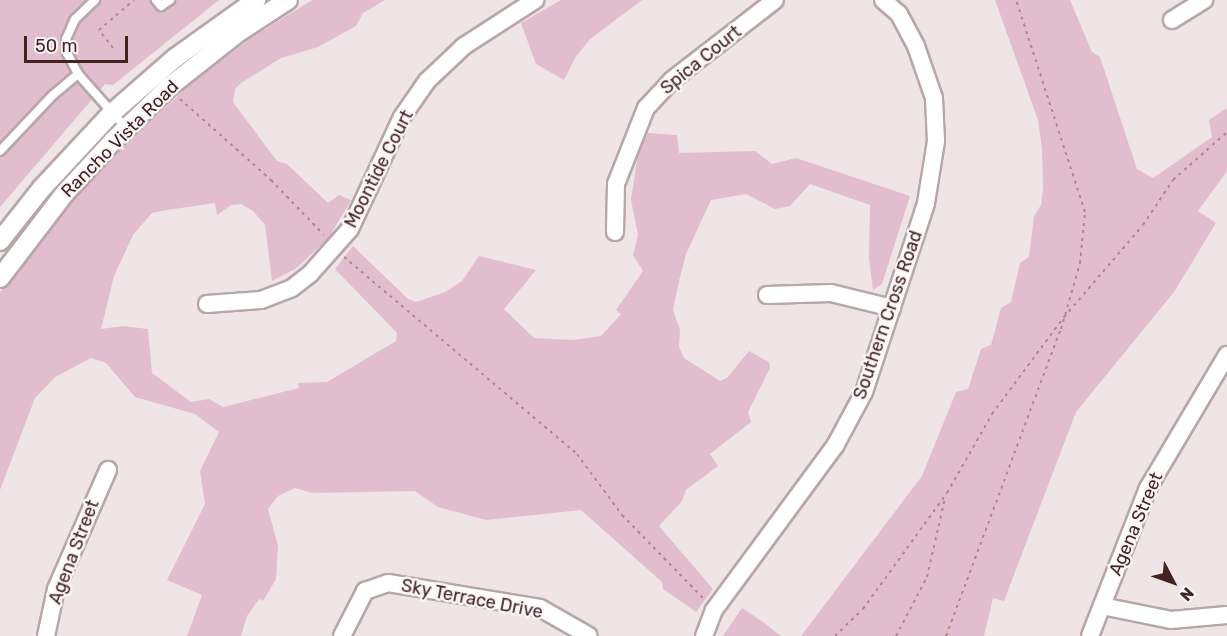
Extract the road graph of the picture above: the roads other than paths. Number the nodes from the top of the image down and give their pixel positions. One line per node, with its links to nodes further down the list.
1 (95, 0): 11 (lane)
2 (156, 0): 3 (lane)
3 (170, 0)
4 (256, 0): 12 (main road, Rancho Vista Road)
5 (288, 0): 13 (main road, Rancho Vista Road)
6 (535, 0): 19 (street, Moontide Court)
7 (775, 0): 15 (street, Spica Court)
8 (883, 0): 20 (street, Southern Cross Road)
9 (1204, 0): 10 (street)
10 (1172, 20)
11 (78, 74): 12 (lane); 14 (lane)
12 (112, 113): 13 (lane); 16 (main road, Rancho Vista Road)
13 (126, 128): 17 (main road, Rancho Vista Road)
14 (0, 151)
15 (615, 232)
16 (0, 241)
17 (0, 278)
18 (767, 295): 20 (street)
19 (207, 304)
20 (892, 308): 28 (street, Southern Cross Road)
21 (1227, 355): 23 (street, Agena Street)
22 (108, 470): 25 (street, Agena Street)
23 (1102, 606): 24 (street); 29 (street, Agena Street)
24 (1227, 615)
25 (46, 636)
26 (342, 636): 27 (street, Sky Terrace Drive)
27 (589, 636)
28 (704, 636)
29 (1090, 636)

